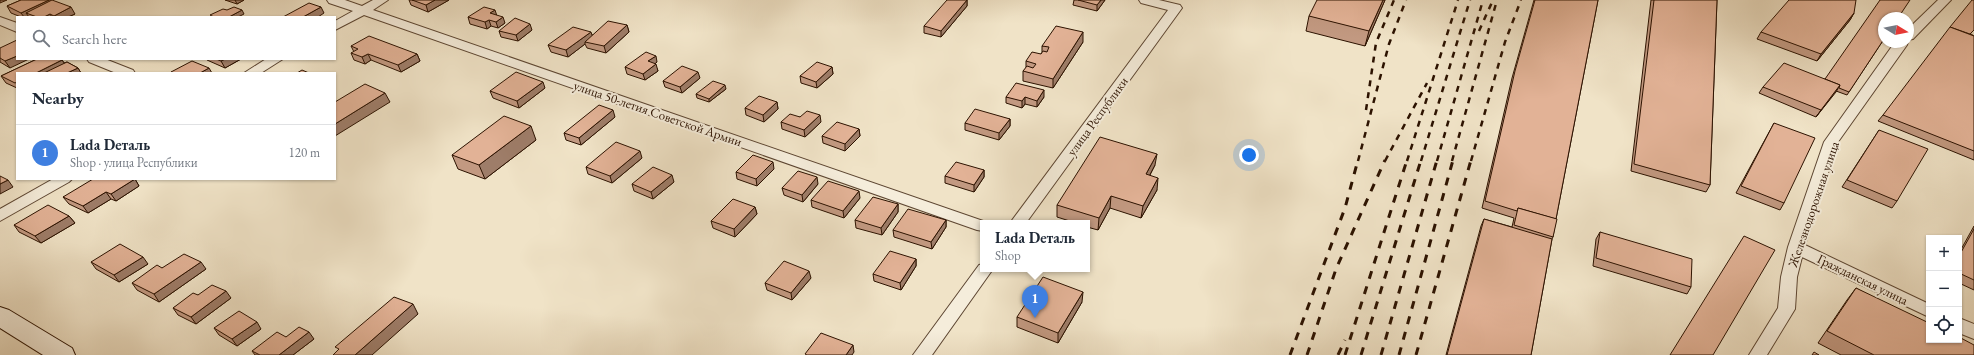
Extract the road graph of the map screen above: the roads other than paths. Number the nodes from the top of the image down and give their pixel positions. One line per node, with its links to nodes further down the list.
1 (333, 0): 5 (street, улица 50-летия Советской Армии)
2 (382, 0): 5 (street)
3 (1145, 0): 17 (street, улица Республики)
4 (1945, 0): 9 (street)
5 (363, 11): 7 (street); 18 (street, улица 50-летия Советской Армии)
6 (0, 21): 8 (street)
7 (336, 25)
8 (16, 28)
9 (1914, 30)
10 (1898, 48): 19 (street, Железнодорожная улица)
11 (96, 60): 13 (street)
12 (274, 60): 14 (street)
13 (126, 72)
14 (253, 72)
15 (62, 180): 16 (street)
16 (0, 216)
17 (1020, 220)
18 (980, 225)
19 (1796, 247): 21 (street, Гражданская улица); 27 (street, Железнодорожная улица)
20 (983, 272): 26 (street)
21 (1926, 309)
22 (0, 316): 25 (street)
23 (1962, 326): 24 (street)
24 (1974, 332)
25 (63, 355)
26 (922, 355)
27 (1758, 355)

